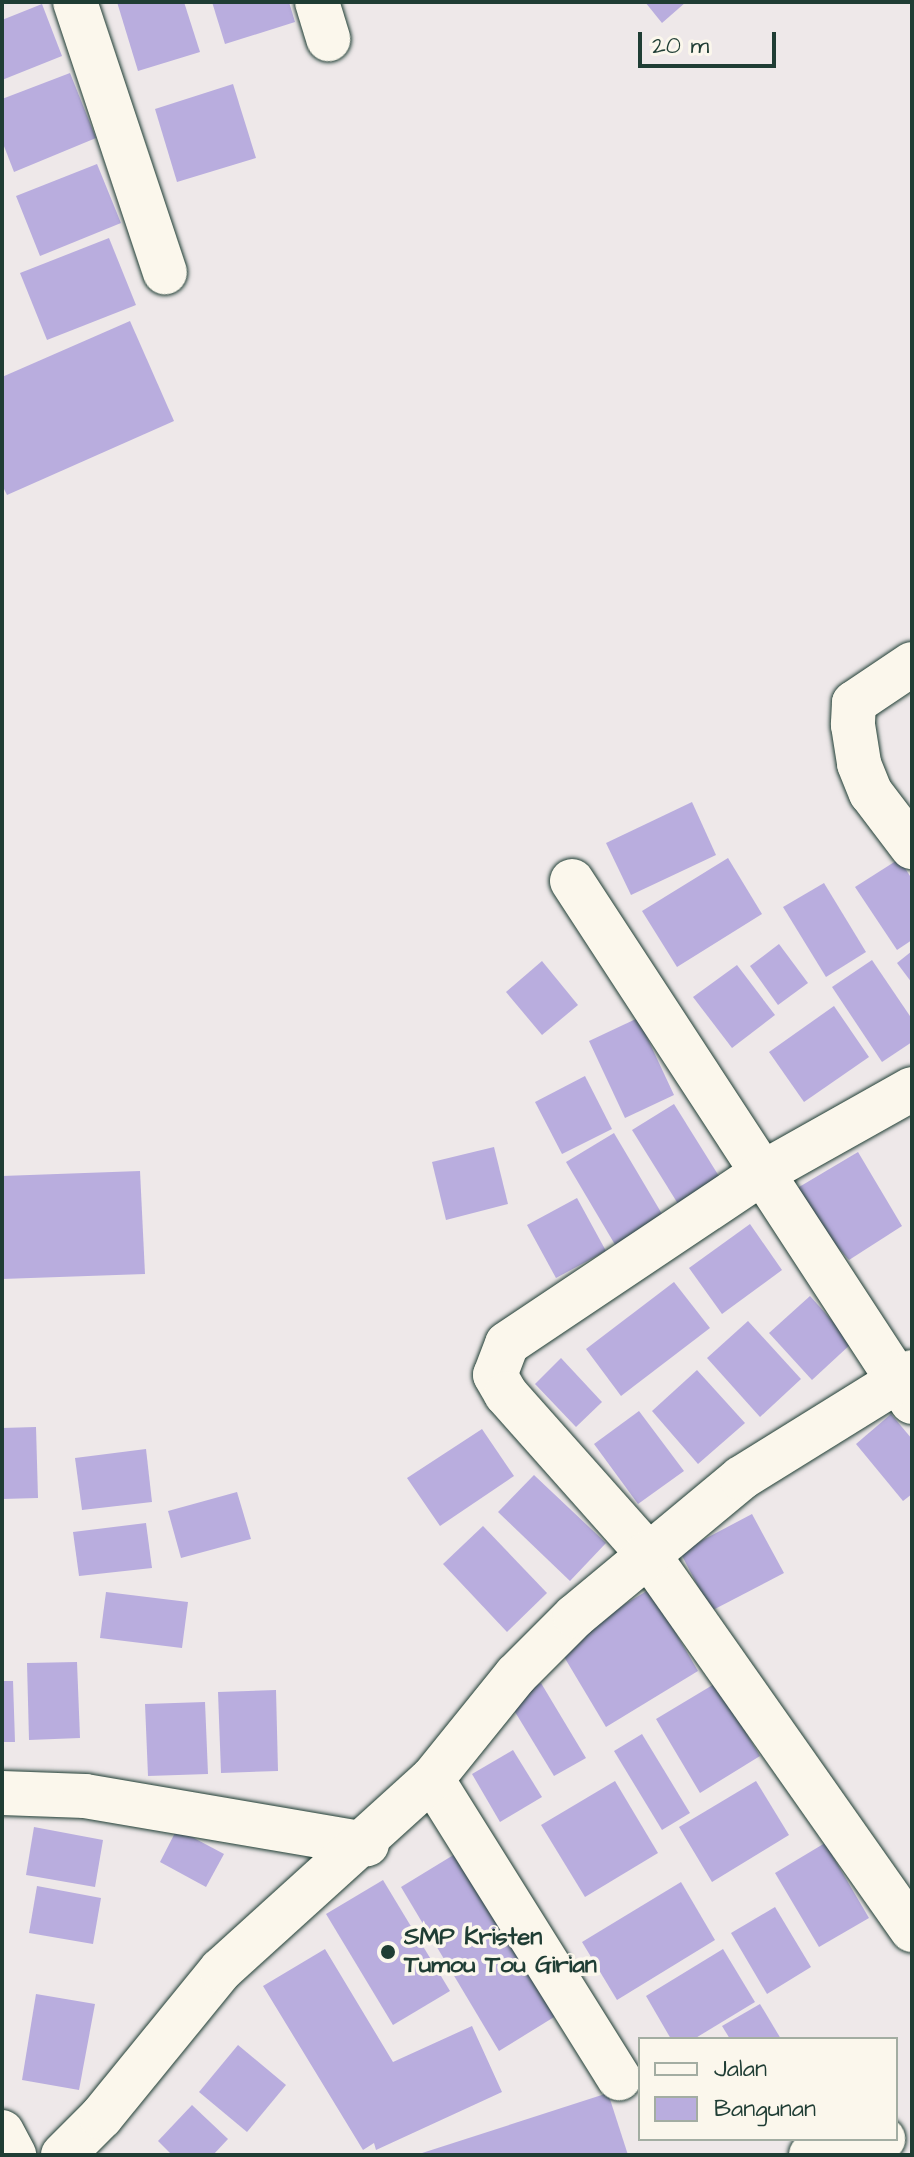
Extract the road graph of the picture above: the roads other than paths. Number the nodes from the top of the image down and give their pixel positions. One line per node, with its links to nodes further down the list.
1 (75, 2): 2 (street)
2 (165, 272)
3 (912, 664): 4 (street)
4 (912, 847)
5 (572, 881): 7 (street)
6 (912, 1089): 7 (street)
7 (759, 1175): 8 (street); 9 (street)
8 (908, 1385): 9 (street)
9 (647, 1553): 10 (street); 13 (street)
10 (432, 1779): 12 (street); 14 (street)
11 (2, 1793): 12 (street)
12 (367, 1844): 18 (street)
13 (912, 1930)
14 (619, 2078)
15 (2, 2132): 17 (street)
16 (874, 2141): 19 (street)
17 (14, 2155)
18 (63, 2155)
19 (811, 2155)

